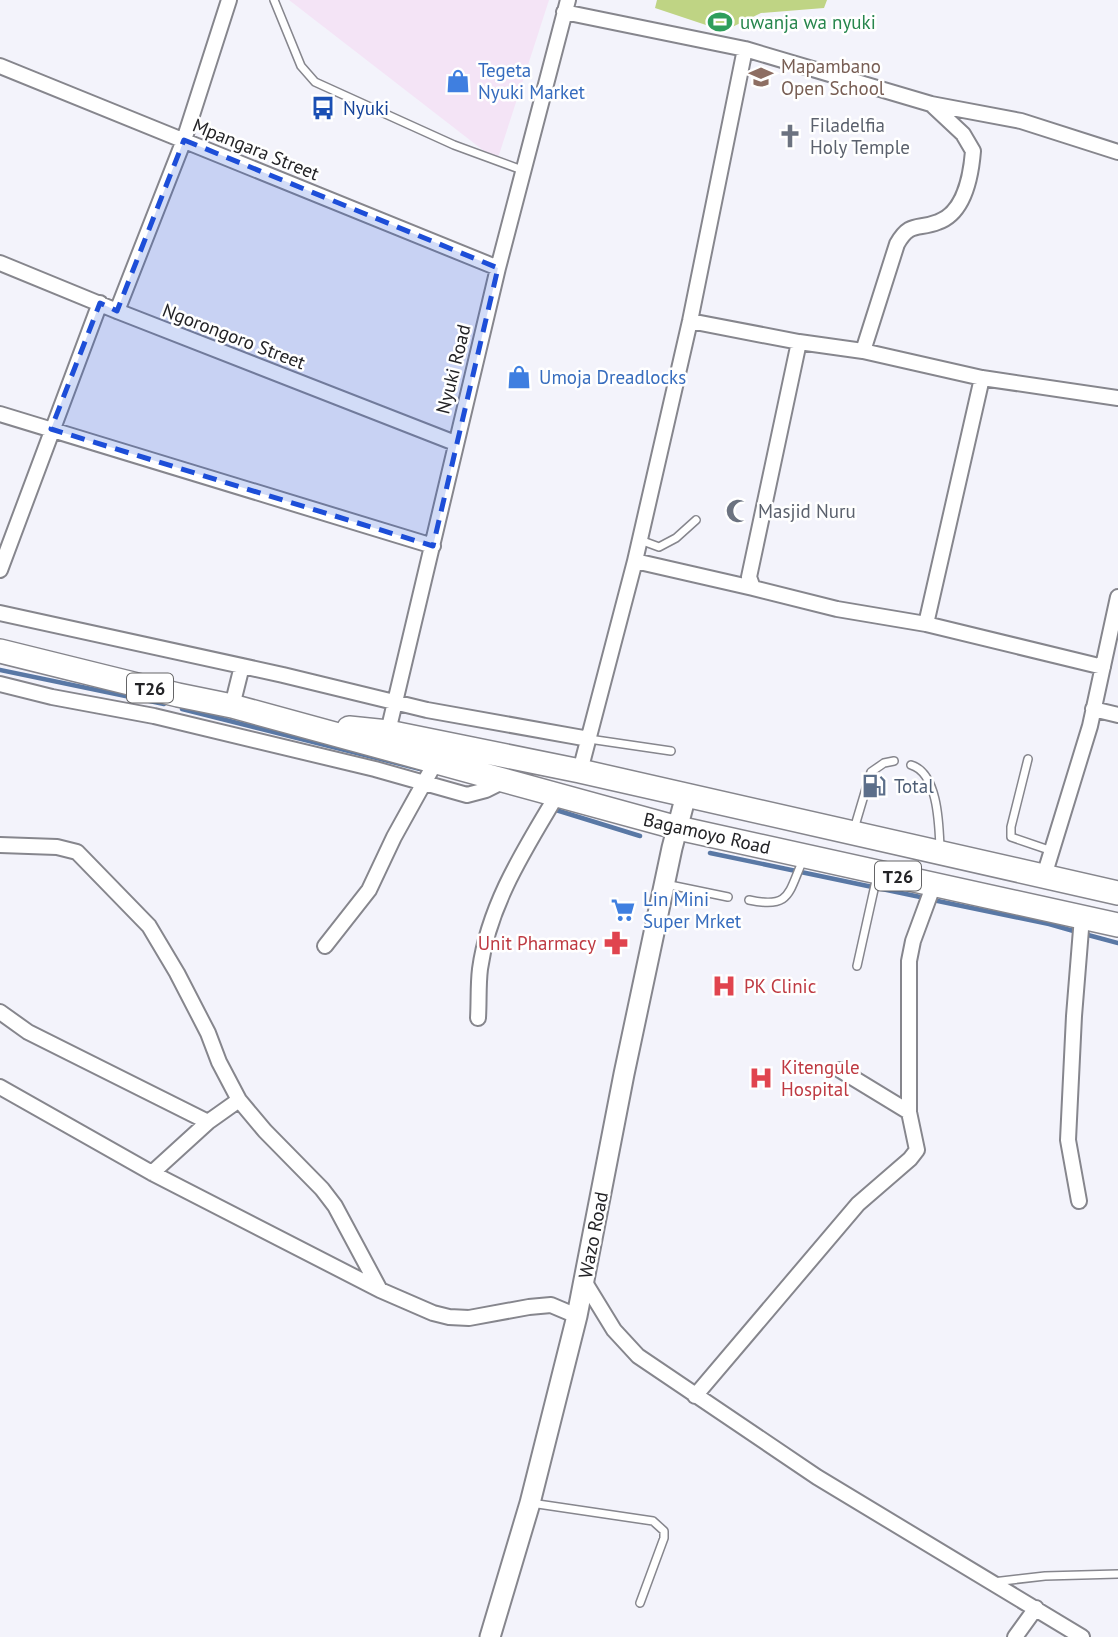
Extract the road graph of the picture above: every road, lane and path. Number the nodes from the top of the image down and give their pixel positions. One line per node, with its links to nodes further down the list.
1 (229, 0): 7 (street)
2 (274, 0): 9 (lane)
3 (566, 6): 4 (street); 9 (street, Nyuki Road)
4 (745, 49): 6 (street); 14 (street)
5 (0, 66): 7 (street, Mpangara Street)
6 (931, 104): 8 (street); 16 (street)
7 (184, 140): 11 (street, Mpangara Street); 13 (street)
8 (1118, 152)
9 (522, 170): 11 (street, Nyuki Road)
10 (0, 263): 12 (street, Ngorongoro Street)
11 (498, 268): 21 (street, Nyuki Road)
12 (100, 303): 13 (street, Ngorongoro Street); 20 (street)
13 (117, 311): 21 (street, Ngorongoro Street)
14 (690, 321): 15 (street); 23 (street)
15 (799, 342): 16 (street); 27 (street)
16 (863, 351): 17 (street)
17 (982, 378): 18 (street); 30 (street)
18 (1118, 397)
19 (0, 414): 20 (street)
20 (51, 429): 24 (street); 26 (street)
21 (455, 443): 24 (street, Nyuki Road)
22 (696, 520): 23 (lane)
23 (640, 539): 25 (street)
24 (433, 545): 36 (street, Nyuki Road)
25 (635, 561): 27 (street); 41 (street)
26 (0, 570)
27 (753, 588): 30 (street)
28 (1118, 597): 33 (street)
29 (0, 613): 32 (street)
30 (926, 624): 33 (street)
31 (0, 650): 35 (highway, Bagamoyo Road / T26)
32 (242, 666): 36 (street); 37 (street)
33 (1103, 667): 38 (street)
34 (0, 684): 40 (street)
35 (178, 695): 37 (highway, Bagamoyo Road / T26); 40 (street)
36 (396, 702): 41 (street); 42 (street, Nyuki Road)
37 (232, 706): 42 (highway, Bagamoyo Road / T26)
38 (1093, 709): 39 (street); 54 (street)
39 (1118, 715)
40 (169, 720): 48 (street)
41 (589, 738): 43 (lane); 47 (street)
42 (386, 740): 47 (highway, Bagamoyo Road / T26); 48 (highway, Bagamoyo Road / T26)
43 (671, 751)
44 (1028, 759): 54 (lane)
45 (894, 761): 52 (lane)
46 (911, 765): 55 (lane)
47 (580, 771): 50 (highway, Bagamoyo Road / T26)
48 (430, 773): 49 (highway, Bagamoyo Road / T26); 66 (street)
49 (556, 794): 51 (highway, Bagamoyo Road / T26); 69 (street)
50 (686, 795): 51 (main road, Wazo Road); 52 (highway, Bagamoyo Road / T26)
51 (678, 828): 56 (highway, Bagamoyo Road / T26); 59 (main road, Wazo Road)
52 (853, 833): 55 (highway, Bagamoyo Road / T26)
53 (0, 845): 72 (street)
54 (1052, 851): 57 (street)
55 (940, 852): 57 (highway, Bagamoyo Road / T26)
56 (801, 866): 58 (highway, Bagamoyo Road / T26); 63 (lane)
57 (1044, 876): 61 (highway, Bagamoyo Road / T26)
58 (876, 882): 60 (highway, Bagamoyo Road / T26); 67 (lane)
59 (664, 884): 62 (lane); 77 (main road, Wazo Road)
60 (934, 884): 64 (highway, Bagamoyo Road / T26); 73 (street)
61 (1118, 893)
62 (728, 897)
63 (749, 901)
64 (1082, 917): 65 (highway, Bagamoyo Road / T26); 76 (street)
65 (1118, 925)
66 (325, 946)
67 (857, 966)
68 (0, 1012): 74 (street)
69 (478, 1018)
70 (840, 1070): 73 (street)
71 (0, 1087): 75 (street)
72 (239, 1100): 74 (street); 78 (street)
73 (909, 1112): 80 (street)
74 (208, 1122): 75 (street)
75 (152, 1173): 78 (street)
76 (1079, 1201)
77 (584, 1282): 79 (main road, Wazo Road); 80 (street)
78 (380, 1290): 79 (street)
79 (577, 1316): 81 (main road, Wazo Road)
80 (695, 1396): 83 (street)
81 (530, 1503): 84 (lane); 86 (main road, Wazo Road)
82 (1118, 1574): 83 (lane)
83 (992, 1582): 85 (street)
84 (640, 1603)
85 (1035, 1608): 87 (street); 88 (street)
86 (490, 1637)
87 (1015, 1637)
88 (1082, 1637)

